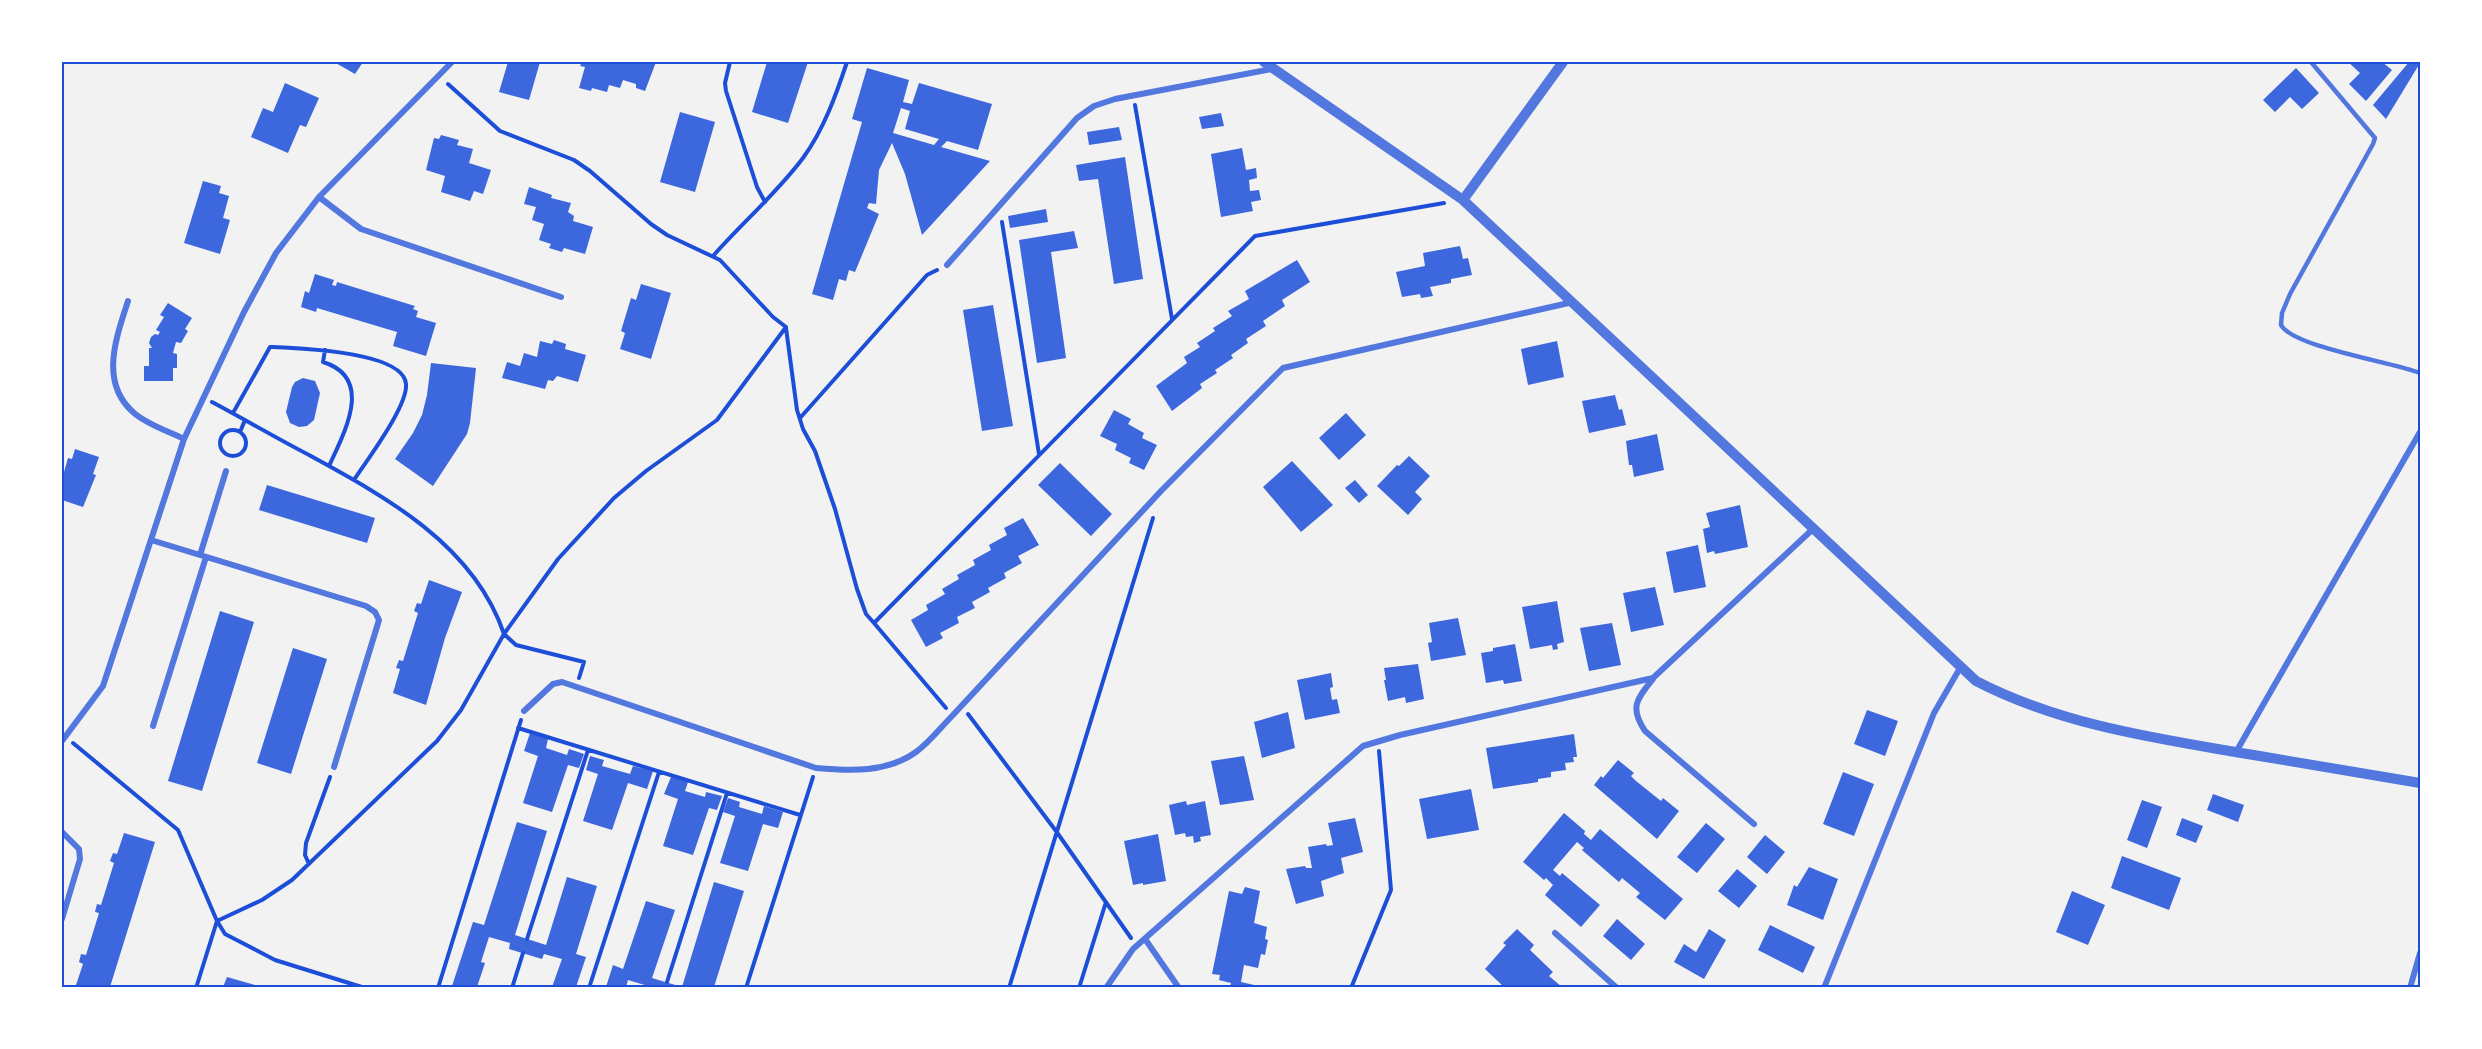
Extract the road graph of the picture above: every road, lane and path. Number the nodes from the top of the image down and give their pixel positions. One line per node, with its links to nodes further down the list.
1 (452, 62): 8 (street)
2 (730, 62): 12 (path)
3 (847, 62): 12 (path)
4 (1264, 62): 7 (street)
5 (1563, 62): 11 (street)
6 (2311, 62): 22 (lane)
7 (1274, 68): 9 (street); 11 (street)
8 (439, 75): 10 (street); 14 (path)
9 (1134, 96): 13 (street); 19 (path)
10 (318, 197): 16 (street); 23 (street)
11 (1463, 200): 18 (street); 19 (path)
12 (765, 202): 14 (path)
13 (999, 204): 15 (street); 30 (path)
14 (713, 256): 20 (path)
15 (947, 265): 25 (path)
16 (561, 297)
17 (128, 301): 29 (street)
18 (1573, 302): 34 (street); 35 (street)
19 (1172, 320): 30 (path)
20 (786, 327): 25 (path); 39 (path)
21 (325, 350): 24 (path); 31 (path); 33 (path)
22 (2421, 373)
23 (204, 397): 24 (path); 29 (street)
24 (233, 413): 26 (path)
25 (800, 419): 38 (path)
26 (245, 420): 27 (path); 31 (path)
27 (240, 432): 27 (path)
28 (2421, 432): 51 (street)
29 (184, 439): 36 (street)
30 (1039, 455): 38 (path)
31 (329, 466): 33 (path)
32 (226, 471): 37 (street)
33 (354, 480): 39 (path)
34 (1161, 491): 43 (street); 59 (path)
35 (1814, 528): 40 (street); 41 (street)
36 (151, 540): 37 (street); 48 (street)
37 (203, 556): 46 (street); 52 (street)
38 (874, 624): 45 (path)
39 (504, 634): 42 (path); 61 (path)
40 (1960, 668): 51 (street); 84 (street)
41 (1653, 678): 49 (street); 58 (street)
42 (577, 686): 44 (street); 53 (street)
43 (961, 706): 45 (street); 59 (path)
44 (524, 711): 47 (path)
45 (953, 715): 53 (street)
46 (153, 726)
47 (518, 728): 50 (path); 74 (path)
48 (63, 738): 64 (path)
49 (1378, 742): 67 (street); 82 (path)
50 (588, 750): 54 (path); 66 (path)
51 (2236, 752): 55 (street)
52 (334, 767): 61 (path)
53 (816, 768): 57 (path)
54 (659, 772): 56 (path); 76 (path)
55 (2421, 783)
56 (727, 793): 57 (path); 71 (path)
57 (800, 814): 77 (path)
58 (1754, 824)
59 (1056, 831): 62 (path); 78 (path)
60 (62, 832): 63 (street)
61 (309, 864): 64 (path)
62 (1106, 902): 68 (path); 79 (path)
63 (62, 919)
64 (217, 921): 72 (path); 73 (path)
65 (1555, 933): 83 (street)
66 (527, 939)
67 (1146, 939): 68 (street); 81 (street)
68 (1137, 946): 80 (street)
69 (523, 953): 75 (path)
70 (2421, 953): 85 (street)
71 (667, 982)
72 (196, 987)
73 (365, 987)
74 (438, 987)
75 (512, 987)
76 (590, 987)
77 (746, 987)
78 (1009, 987)
79 (1079, 987)
80 (1106, 987)
81 (1179, 987)
82 (1351, 987)
83 (1617, 987)
84 (1824, 987)
85 (2410, 987)

